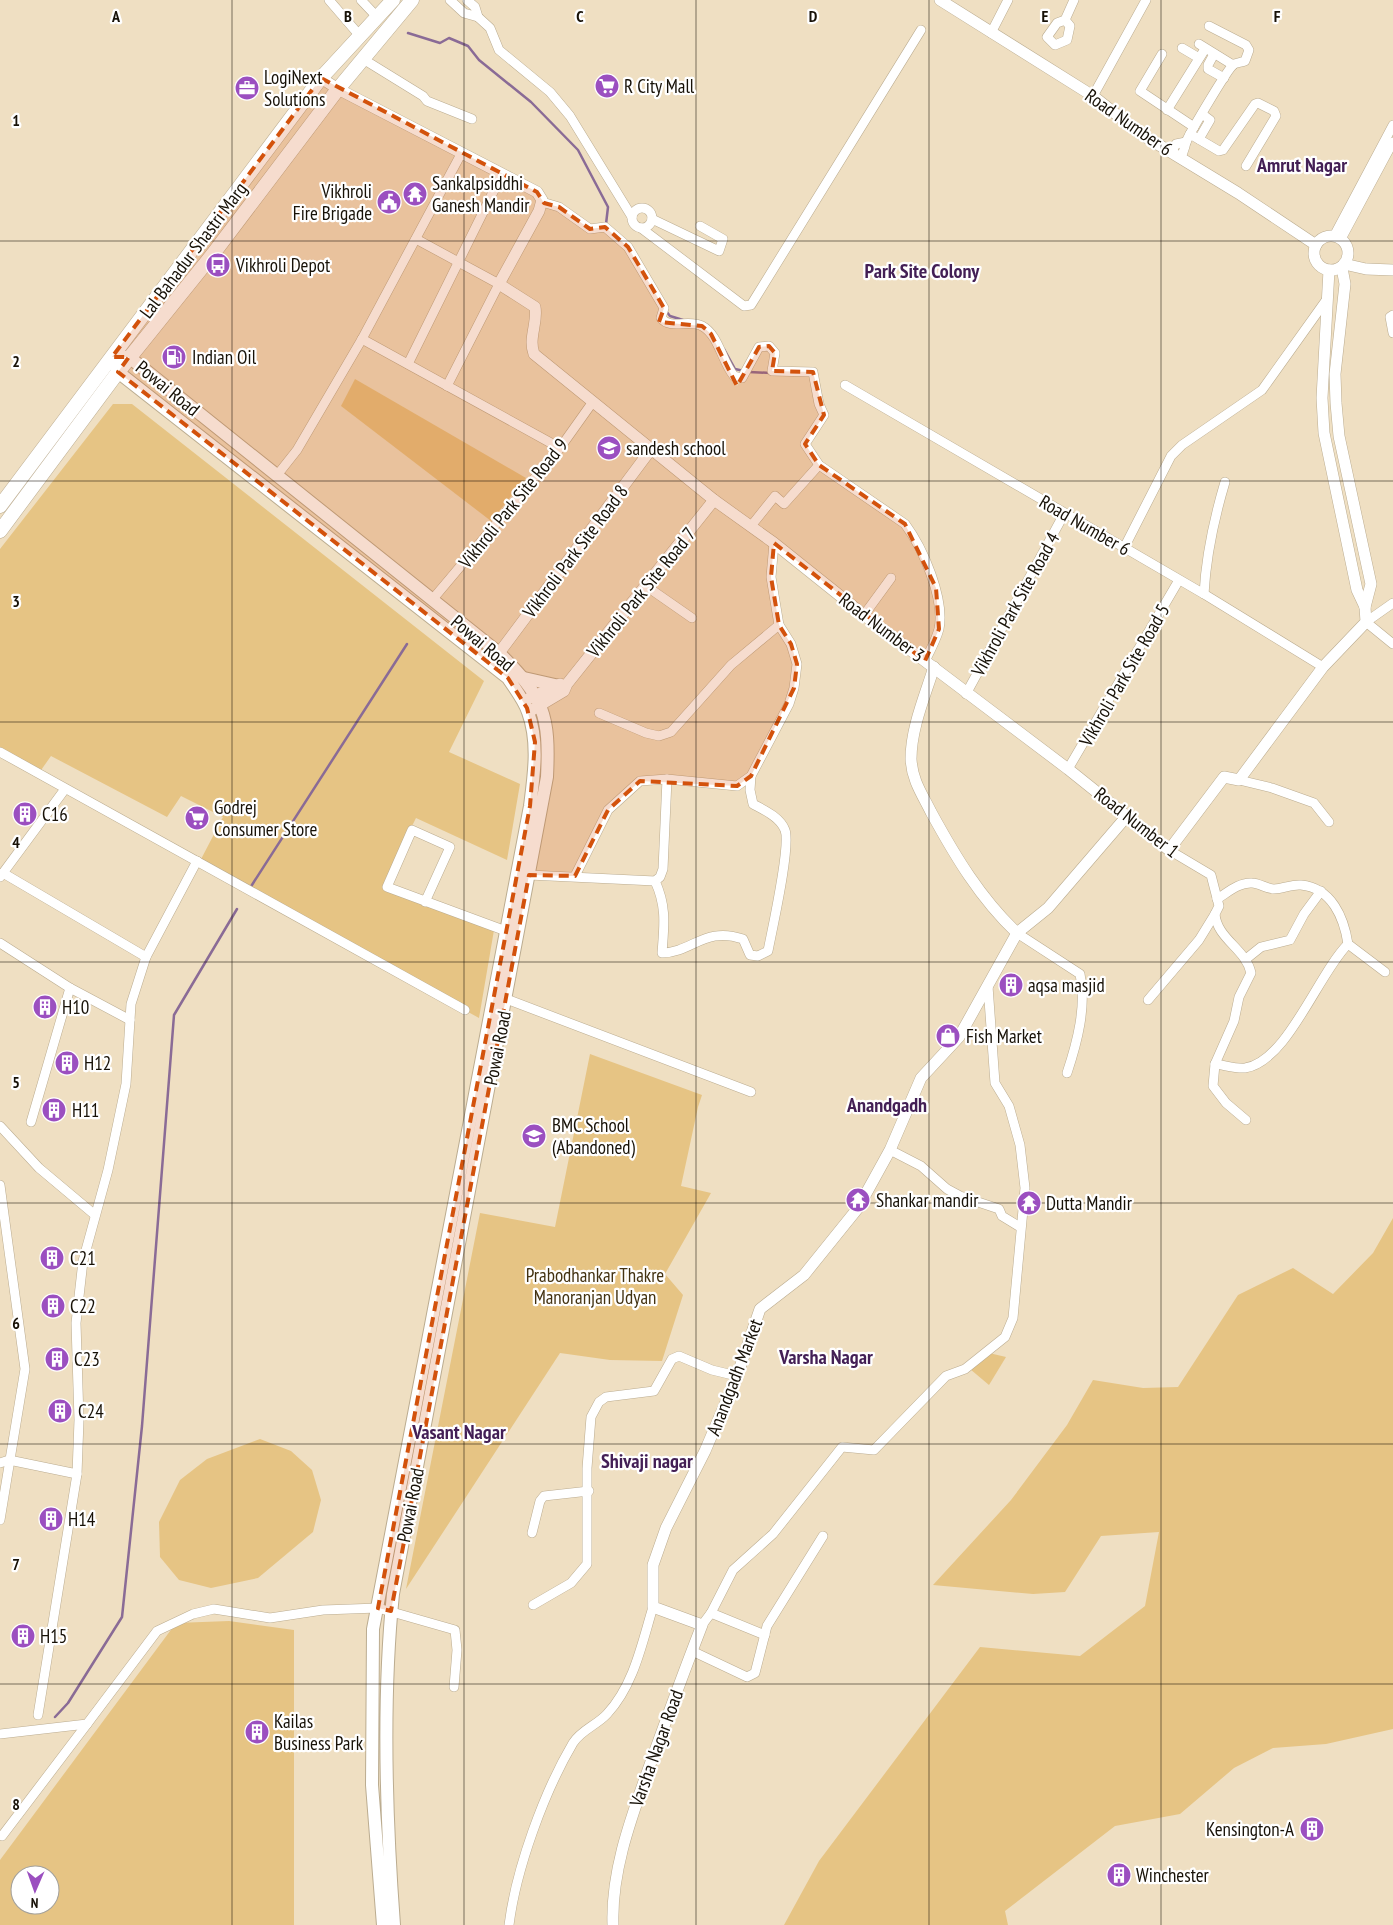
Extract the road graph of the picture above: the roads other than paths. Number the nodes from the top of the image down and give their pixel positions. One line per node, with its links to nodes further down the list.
1 (329, 0): 17 (street)
2 (361, 0): 12 (street)
3 (394, 0): 12 (main road, Lal Bahadur Shastri Marg)
4 (412, 0): 22 (main road, Lal Bahadur Shastri Marg)
5 (450, 0): 11 (street)
6 (467, 0): 11 (street)
7 (940, 0): 16 (street, Road Number 6)
8 (1008, 0): 16 (street)
9 (1074, 0): 13 (street)
10 (1146, 0): 27 (street)
11 (478, 17): 40 (street)
12 (378, 18): 17 (main road, Lal Bahadur Shastri Marg)
13 (1065, 20)
14 (1209, 26): 23 (street)
15 (921, 30): 43 (street)
16 (991, 33): 27 (street, Road Number 6)
17 (360, 36): 24 (main road, Lal Bahadur Shastri Marg)
18 (1182, 48): 21 (street)
19 (1162, 54): 28 (street)
20 (1214, 54): 21 (street); 23 (street); 25 (street)
21 (1199, 58): 28 (street)
22 (363, 59): 26 (main road, Lal Bahadur Shastri Marg); 30 (street)
23 (1233, 64): 25 (street)
24 (321, 78): 26 (street); 46 (main road, Lal Bahadur Shastri Marg)
25 (1224, 78): 29 (street)
26 (338, 90): 35 (street); 48 (main road, Lal Bahadur Shastri Marg)
27 (1093, 96): 36 (street, Road Number 6)
28 (1167, 110): 32 (street)
29 (1202, 114): 32 (street); 33 (street)
30 (472, 119)
31 (1393, 125): 44 (street)
32 (1192, 130): 33 (street); 36 (street)
33 (1199, 139): 37 (street)
34 (1393, 142): 44 (street)
35 (462, 154): 38 (street); 45 (street)
36 (1176, 155): 47 (street, Road Number 6)
37 (1246, 166)
38 (502, 174): 39 (street); 49 (street)
39 (542, 202): 53 (street); 71 (street)
40 (632, 217): 41 (street); 43 (street)
41 (652, 219): 42 (street); 43 (street)
42 (700, 226)
43 (641, 228)
44 (1337, 238): 47 (street); 50 (street)
45 (416, 239): 49 (street); 59 (street)
46 (198, 243): 48 (main road); 61 (main road, Lal Bahadur Shastri Marg)
47 (1316, 245): 51 (street)
48 (213, 254): 60 (main road, Lal Bahadur Shastri Marg)
49 (458, 263): 53 (street); 62 (street)
50 (1343, 266): 51 (street); 52 (street); 57 (street)
51 (1329, 270): 54 (street)
52 (1393, 270)
53 (499, 284): 65 (street); 66 (street, Road Number 3)
54 (1327, 299): 56 (street); 82 (street)
55 (1393, 315): 58 (street)
56 (1326, 324): 57 (street); 67 (street)
57 (1340, 324): 68 (street)
58 (1393, 333)
59 (362, 339): 62 (street); 72 (street)
60 (129, 357): 61 (main road, Powai Road); 63 (main road, Lal Bahadur Shastri Marg); 72 (main road, Powai Road)
61 (112, 358): 63 (main road, Powai Road); 77 (main road, Lal Bahadur Shastri Marg)
62 (408, 364): 65 (street)
63 (118, 372): 80 (main road); 104 (main road, Powai Road)
64 (845, 385): 78 (street, Road Number 6)
65 (447, 386): 69 (street)
66 (592, 403): 69 (street, Vikhroli Park Site Road 9); 70 (street, Road Number 3)
67 (1322, 403): 68 (street); 75 (street)
68 (1336, 403): 74 (street)
69 (560, 448): 89 (street, Vikhroli Park Site Road 9)
70 (652, 448): 76 (street, Road Number 3); 97 (street, Vikhroli Park Site Road 8)
71 (818, 465): 79 (street); 98 (street)
72 (278, 474): 89 (main road, Powai Road)
73 (1225, 482): 88 (street)
74 (1352, 493): 75 (street); 83 (street)
75 (1338, 496): 84 (street)
76 (714, 500): 79 (street, Road Number 3); 87 (street, Vikhroli Park Site Road 7)
77 (0, 506)
78 (1064, 514): 82 (street, Road Number 6); 102 (street, Vikhroli Park Site Road 4)
79 (751, 526): 81 (street, Road Number 3)
80 (0, 531)
81 (774, 543): 92 (street, Road Number 3); 95 (street)
82 (1124, 548): 86 (street, Road Number 6)
83 (1364, 550): 84 (street); 91 (street)
84 (1348, 552): 91 (street)
85 (891, 578): 92 (street)
86 (1180, 580): 88 (street, Road Number 6); 107 (street, Vikhroli Park Site Road 5)
87 (646, 586): 93 (street); 101 (street, Vikhroli Park Site Road 7)
88 (1204, 594): 99 (street, Road Number 6)
89 (432, 600): 97 (main road, Powai Road)
90 (1393, 603): 94 (street)
91 (1366, 607): 94 (street)
92 (864, 615): 98 (street, Road Number 3)
93 (692, 618)
94 (1366, 622): 96 (street); 99 (street)
95 (778, 625): 105 (street); 108 (street)
96 (1393, 644)
97 (499, 653): 100 (main road, Powai Road)
98 (930, 664): 102 (street, Road Number 1); 125 (street, Road Number 3)
99 (1323, 667): 110 (street)
100 (524, 678): 101 (main road); 103 (main road, Powai Road)
101 (561, 685): 103 (street, Vikhroli Park Site Road 7)
102 (966, 694): 107 (street, Road Number 1)
103 (539, 701): 104 (street, Vikhroli Park Site Road 7); 117 (main road, Powai Road)
104 (526, 707): 124 (main road, Powai Road)
105 (599, 713)
106 (1, 755): 111 (street)
107 (1068, 769): 112 (street, Road Number 1)
108 (751, 776): 109 (street); 119 (street)
109 (667, 779): 118 (street); 119 (street)
110 (1239, 780): 113 (street); 114 (street)
111 (65, 789): 115 (street); 116 (street)
112 (1127, 816): 114 (street, Road Number 1); 125 (street, Anandgadh Market)
113 (1329, 822)
114 (1170, 850): 121 (street, Road Number 1)
115 (197, 862): 128 (street); 136 (street)
116 (2, 875): 128 (street)
117 (529, 875): 118 (street); 134 (main road, Powai Road)
118 (575, 876): 119 (street)
119 (655, 881)
120 (1321, 892): 121 (street); 127 (street); 129 (street)
121 (1217, 899): 123 (street, Road Number 1)
122 (425, 902): 122 (street); 124 (street)
123 (1215, 914): 129 (street); 135 (street)
124 (506, 932): 133 (main road, Powai Road)
125 (1016, 933): 131 (street, Anandgadh Market); 139 (street)
126 (0, 943): 132 (street)
127 (1348, 944): 130 (street); 138 (street)
128 (146, 957): 137 (street)
129 (1246, 959): 138 (street)
130 (1384, 972)
131 (988, 986): 144 (street, Anandgadh Market); 147 (street)
132 (70, 988): 137 (street); 142 (street)
133 (494, 994): 134 (street); 152 (main road, Powai Road)
134 (506, 999): 140 (street); 152 (main road, Powai Road)
135 (1148, 1000)
136 (464, 1010)
137 (130, 1020): 146 (street)
138 (1215, 1064): 141 (street)
139 (1067, 1073)
140 (751, 1092)
141 (1246, 1120)
142 (31, 1122)
143 (0, 1126): 146 (street)
144 (890, 1150): 147 (street); 148 (street, Anandgadh Market)
145 (0, 1185): 149 (street)
146 (95, 1215): 151 (street)
147 (1020, 1227): 162 (street)
148 (738, 1376): 153 (street); 159 (street, Anandgadh Market)
149 (9, 1460): 150 (street); 151 (street); 154 (street)
150 (0, 1463)
151 (77, 1474): 167 (street)
152 (407, 1486): 160 (main road, Powai Road); 161 (main road, Powai Road)
153 (589, 1491): 156 (street); 158 (street)
154 (1, 1506): 155 (street)
155 (0, 1520)
156 (532, 1533)
157 (823, 1536): 164 (street)
158 (533, 1605)
159 (653, 1607): 163 (street); 173 (street)
160 (378, 1608): 161 (street); 168 (street); 171 (main road, Powai Road)
161 (391, 1611): 166 (street); 172 (main road, Powai Road)
162 (711, 1613): 163 (street); 164 (street)
163 (702, 1625): 165 (street, Varsha Nagar Road)
164 (765, 1634): 165 (street)
165 (692, 1651): 174 (street, Varsha Nagar Road)
166 (454, 1687)
167 (38, 1715)
168 (87, 1724): 169 (street); 170 (street)
169 (0, 1734)
170 (2, 1836)
171 (383, 1925)
172 (394, 1925)
173 (509, 1925)
174 (613, 1925)

